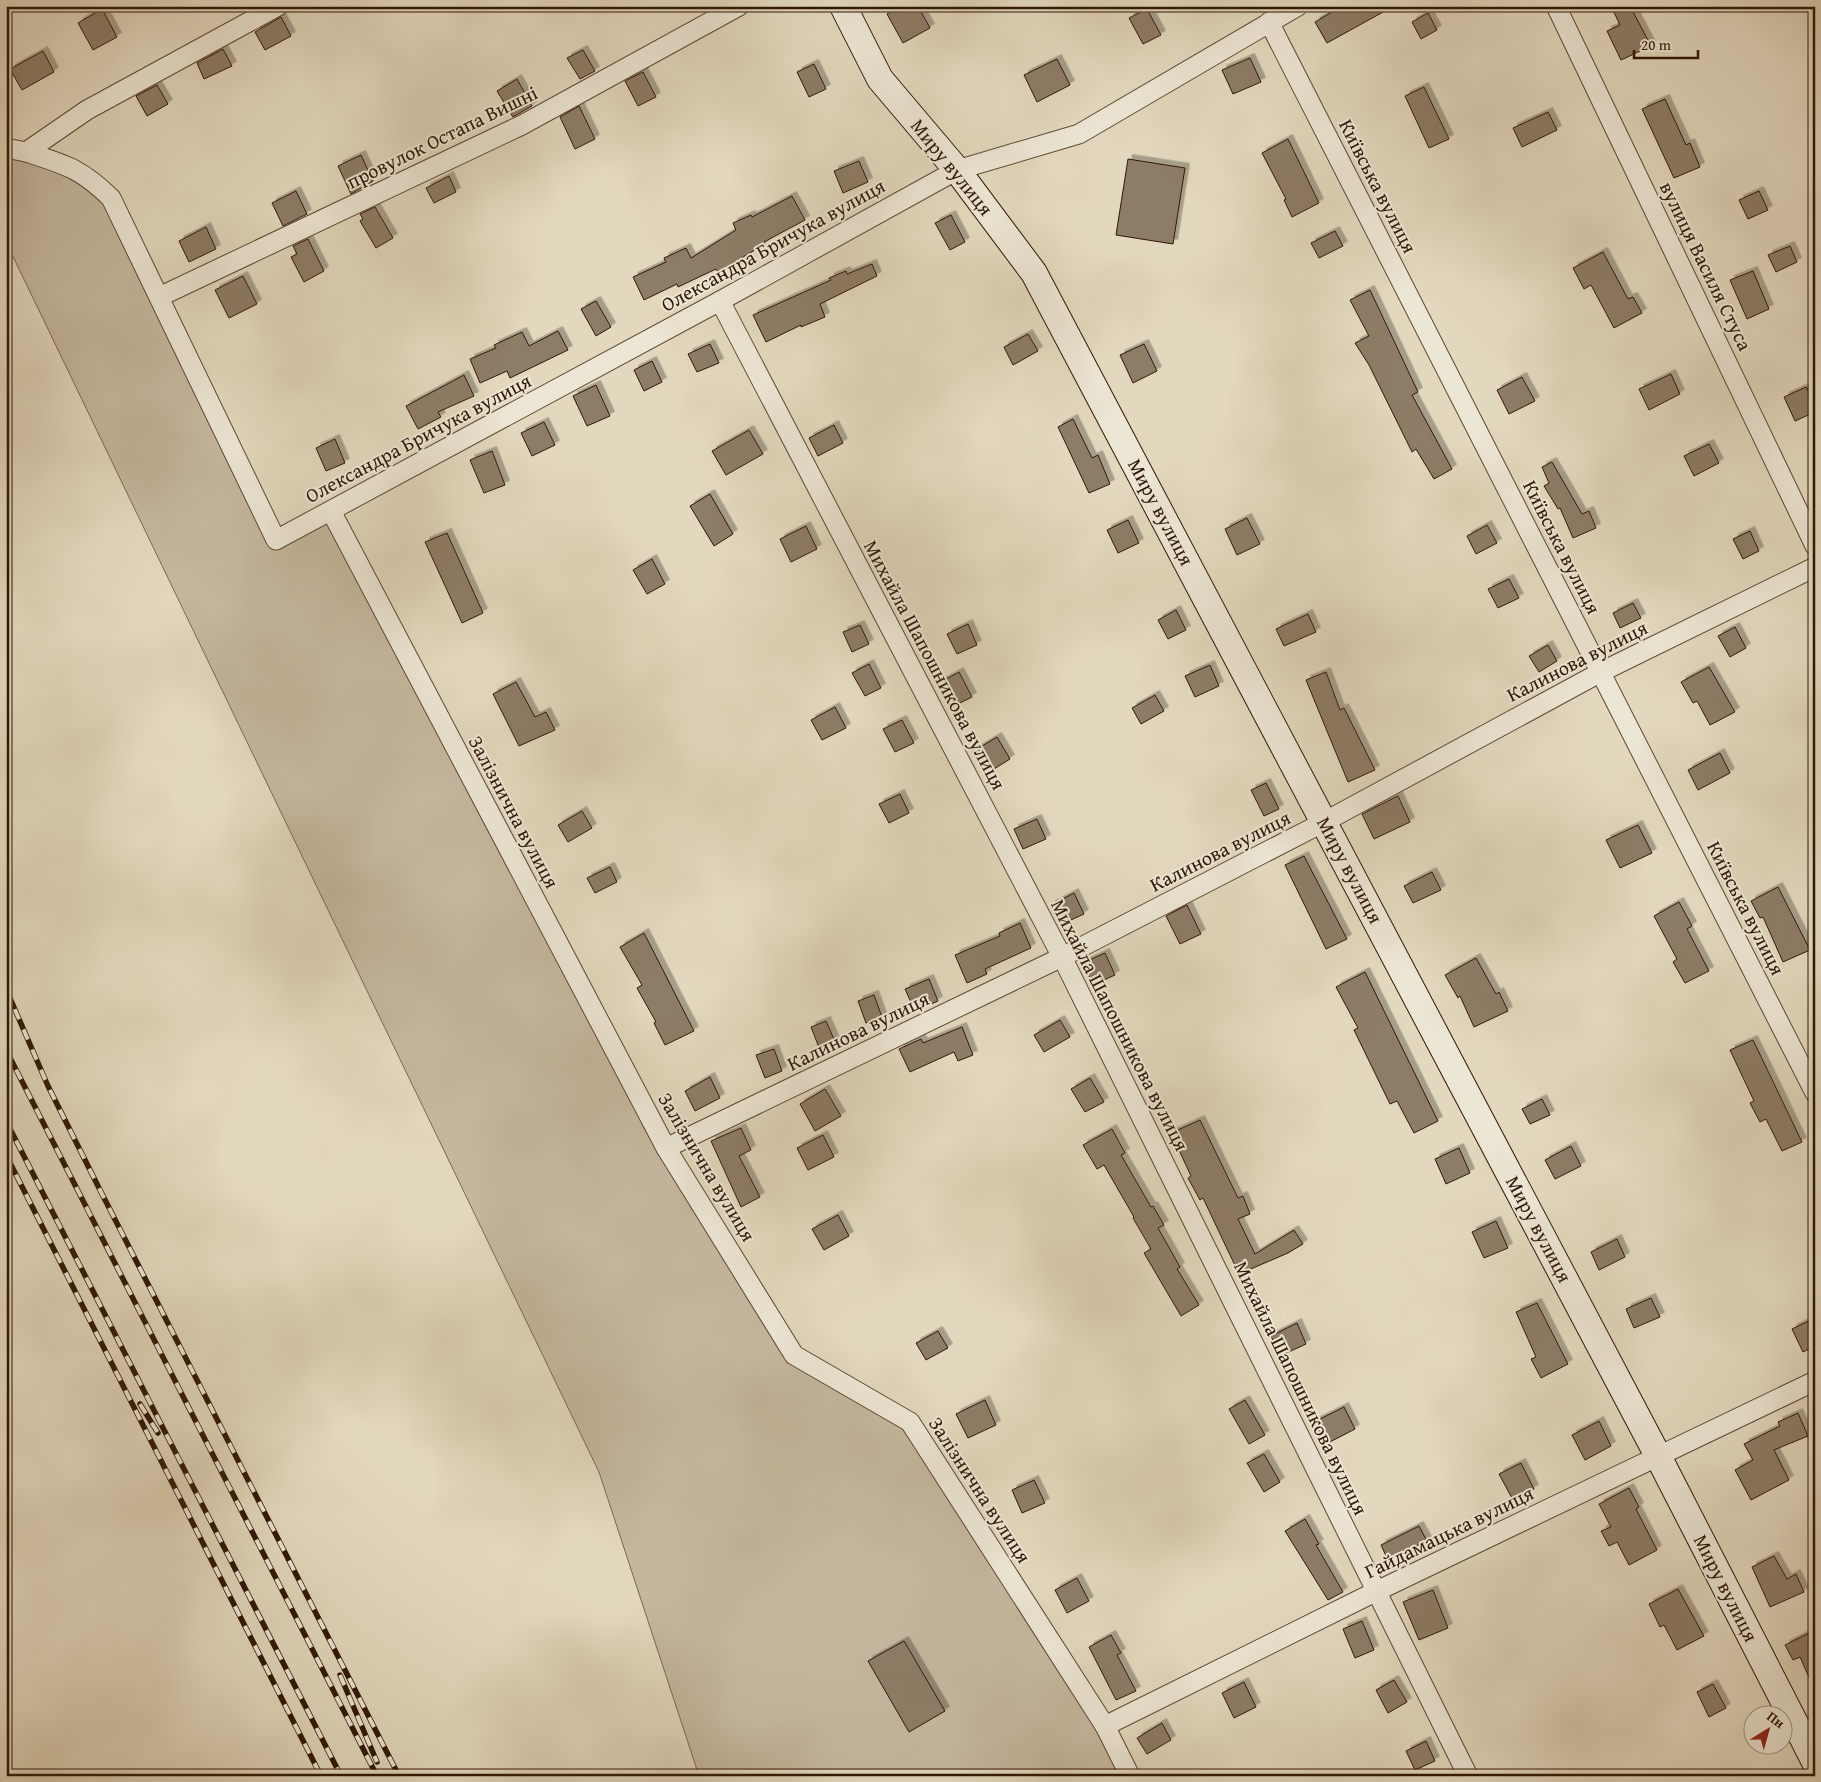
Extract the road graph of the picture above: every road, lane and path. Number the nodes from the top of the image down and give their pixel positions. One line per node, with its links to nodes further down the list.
1 (278, 6): 8 (street)
2 (739, 6): 10 (street, провулок Остапа Вишні)
3 (843, 6): 9 (main road, Миру вулиця)
4 (1298, 6): 6 (street, Олександра Бричука вулиця)
5 (1556, 6): 13 (street, вулиця Василя Стуса)
6 (1269, 22): 9 (street, Олександра Бричука вулиця); 15 (street, Київська вулиця)
7 (6, 148): 8 (street)
8 (26, 152): 10 (street)
9 (957, 170): 11 (street, Олександра Бричука вулиця); 16 (main road, Миру вулиця)
10 (159, 297): 12 (street, Олександра Бричука вулиця)
11 (720, 301): 12 (street, Олександра Бричука вулиця); 17 (street, Михайла Шапошникова вулиця)
12 (331, 511): 19 (street, Залізнична вулиця)
13 (1815, 546)
14 (1815, 567): 15 (street, Калинова вулиця)
15 (1600, 672): 16 (street, Калинова вулиця); 18 (street, Київська вулиця)
16 (1324, 822): 17 (street, Калинова вулиця); 21 (main road, Миру вулиця)
17 (1062, 957): 19 (street, Калинова вулиця); 22 (street, Михайла Шапошникова вулиця)
18 (1815, 1093)
19 (666, 1148): 23 (street, Залізнична вулиця)
20 (1815, 1381): 21 (street, Гайдамацька вулиця)
21 (1658, 1456): 22 (street, Гайдамацька вулиця); 24 (main road, Миру вулиця)
22 (1377, 1592): 23 (street, Гайдамацька вулиця); 26 (street, Михайла Шапошникова вулиця)
23 (1105, 1726): 25 (street, Залізнична вулиця)
24 (1815, 1762)
25 (1130, 1776)
26 (1468, 1776)

